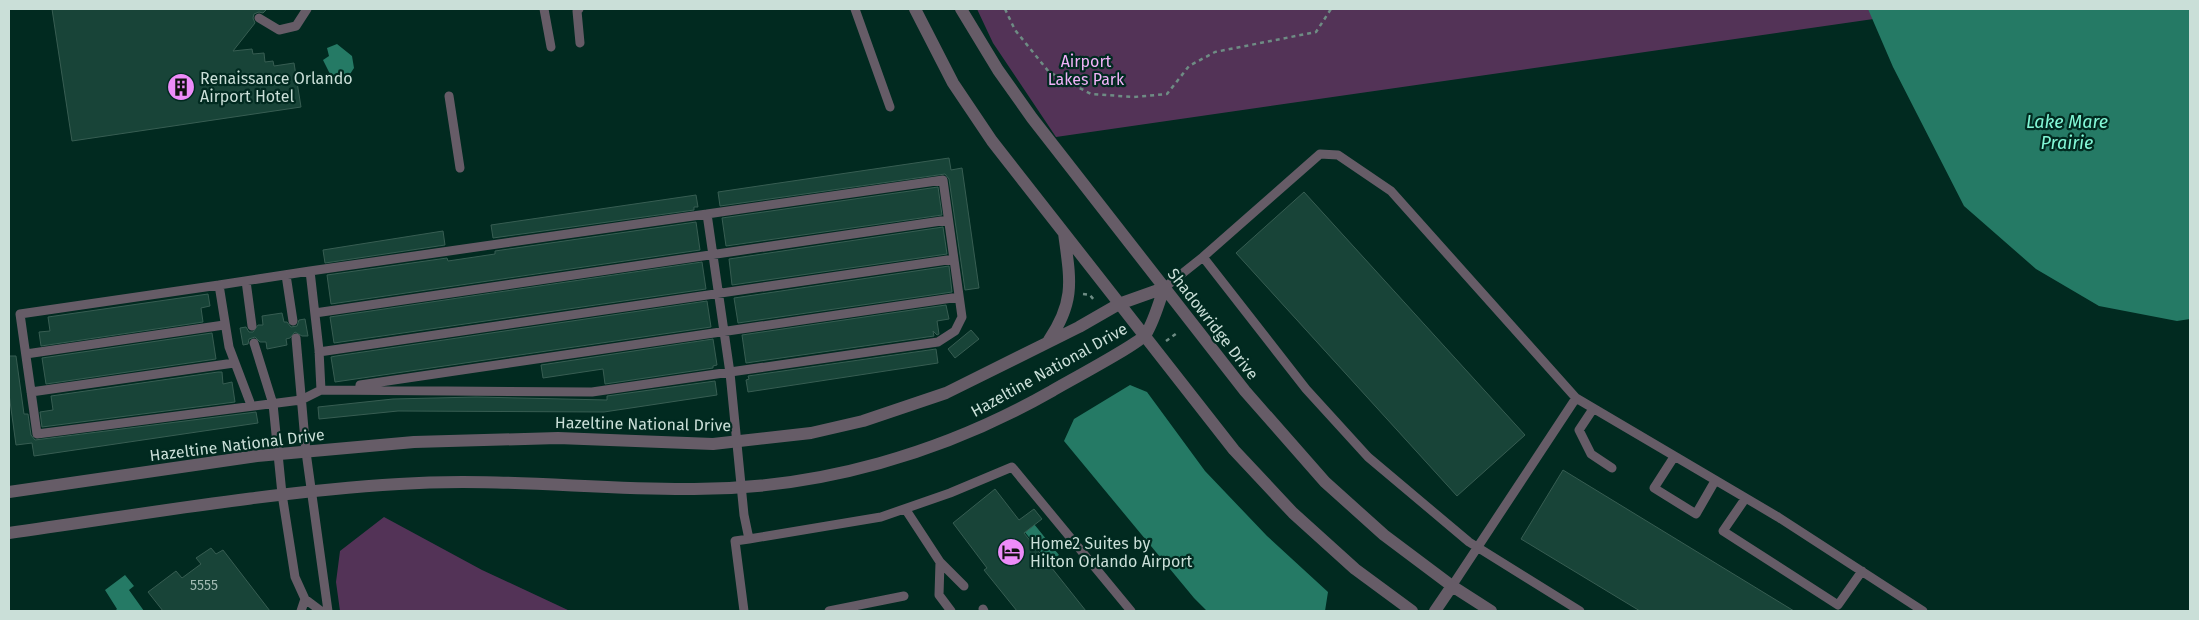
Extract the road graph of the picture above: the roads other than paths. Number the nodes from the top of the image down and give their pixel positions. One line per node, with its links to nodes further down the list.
1 (307, 9): 7 (lane)
2 (544, 9): 9 (lane)
3 (579, 9): 8 (lane)
4 (855, 9): 11 (lane)
5 (915, 9): 15 (street)
6 (962, 9): 23 (street, Shadowridge Drive)
7 (259, 18)
8 (580, 43)
9 (551, 47)
10 (449, 96): 12 (lane)
11 (890, 107)
12 (460, 168)
13 (707, 214): 14 (lane); 16 (lane); 19 (lane)
14 (948, 220): 16 (lane); 18 (lane)
15 (1063, 232): 26 (street); 34 (street)
16 (713, 255): 24 (lane); 27 (lane)
17 (1203, 257): 23 (lane); 43 (lane); 62 (lane)
18 (954, 259): 24 (lane); 25 (lane)
19 (310, 271): 20 (lane); 27 (lane)
20 (286, 275): 21 (lane); 28 (lane)
21 (246, 281): 22 (lane); 30 (lane)
22 (219, 285): 29 (lane); 37 (lane)
23 (1164, 288): 26 (street, Hazeltine National Drive); 32 (street, Hazeltine National Drive); 66 (street, Shadowridge Drive)
24 (718, 293): 31 (lane); 36 (lane)
25 (959, 298): 31 (lane); 39 (lane)
26 (1119, 304): 32 (street); 34 (street, Hazeltine National Drive)
27 (315, 313): 36 (lane)
28 (293, 321)
29 (224, 325): 37 (lane); 38 (lane)
30 (252, 326)
31 (724, 332): 39 (lane); 41 (lane)
32 (1145, 336): 54 (street, Hazeltine National Drive); 76 (street)
33 (296, 338): 44 (lane)
34 (1048, 340): 48 (street, Hazeltine National Drive)
35 (254, 343): 45 (lane)
36 (320, 352): 40 (lane)
37 (26, 354): 42 (lane)
38 (234, 363): 42 (lane); 46 (lane)
39 (730, 373): 41 (lane); 48 (lane)
40 (321, 390): 41 (lane); 44 (lane)
41 (332, 390)
42 (31, 392): 46 (lane)
43 (1576, 398): 47 (lane); 62 (lane)
44 (301, 400): 45 (lane); 49 (lane)
45 (273, 404): 46 (lane); 50 (lane)
46 (251, 405)
47 (1593, 409): 51 (lane); 52 (lane)
48 (737, 443): 49 (street, Hazeltine National Drive); 54 (lane)
49 (306, 452): 50 (street, Hazeltine National Drive); 55 (lane)
50 (278, 454): 56 (street, Hazeltine National Drive); 57 (lane)
51 (1674, 457): 53 (lane); 53 (lane)
52 (1612, 468)
53 (1715, 481): 58 (lane)
54 (742, 488): 55 (street, Hazeltine National Drive); 61 (lane)
55 (311, 491): 57 (street, Hazeltine National Drive); 71 (lane)
56 (9, 492)
57 (282, 494): 60 (street, Hazeltine National Drive); 68 (lane)
58 (1745, 498): 64 (lane); 64 (lane)
59 (906, 510): 61 (lane); 63 (lane); 75 (lane)
60 (9, 533)
61 (750, 539): 72 (lane)
62 (1479, 549): 66 (lane); 79 (lane)
63 (940, 562): 65 (lane); 74 (lane)
64 (1862, 571): 80 (lane)
65 (964, 586)
66 (1452, 586): 77 (street); 78 (street, Shadowridge Drive)
67 (904, 596): 73 (lane)
68 (305, 599): 69 (lane); 70 (lane)
69 (301, 611)
70 (320, 611)
71 (328, 611)
72 (744, 611)
73 (829, 611)
74 (951, 611)
75 (1132, 611)
76 (1412, 611)
77 (1435, 611)
78 (1491, 611)
79 (1580, 611)
80 (1923, 611)

